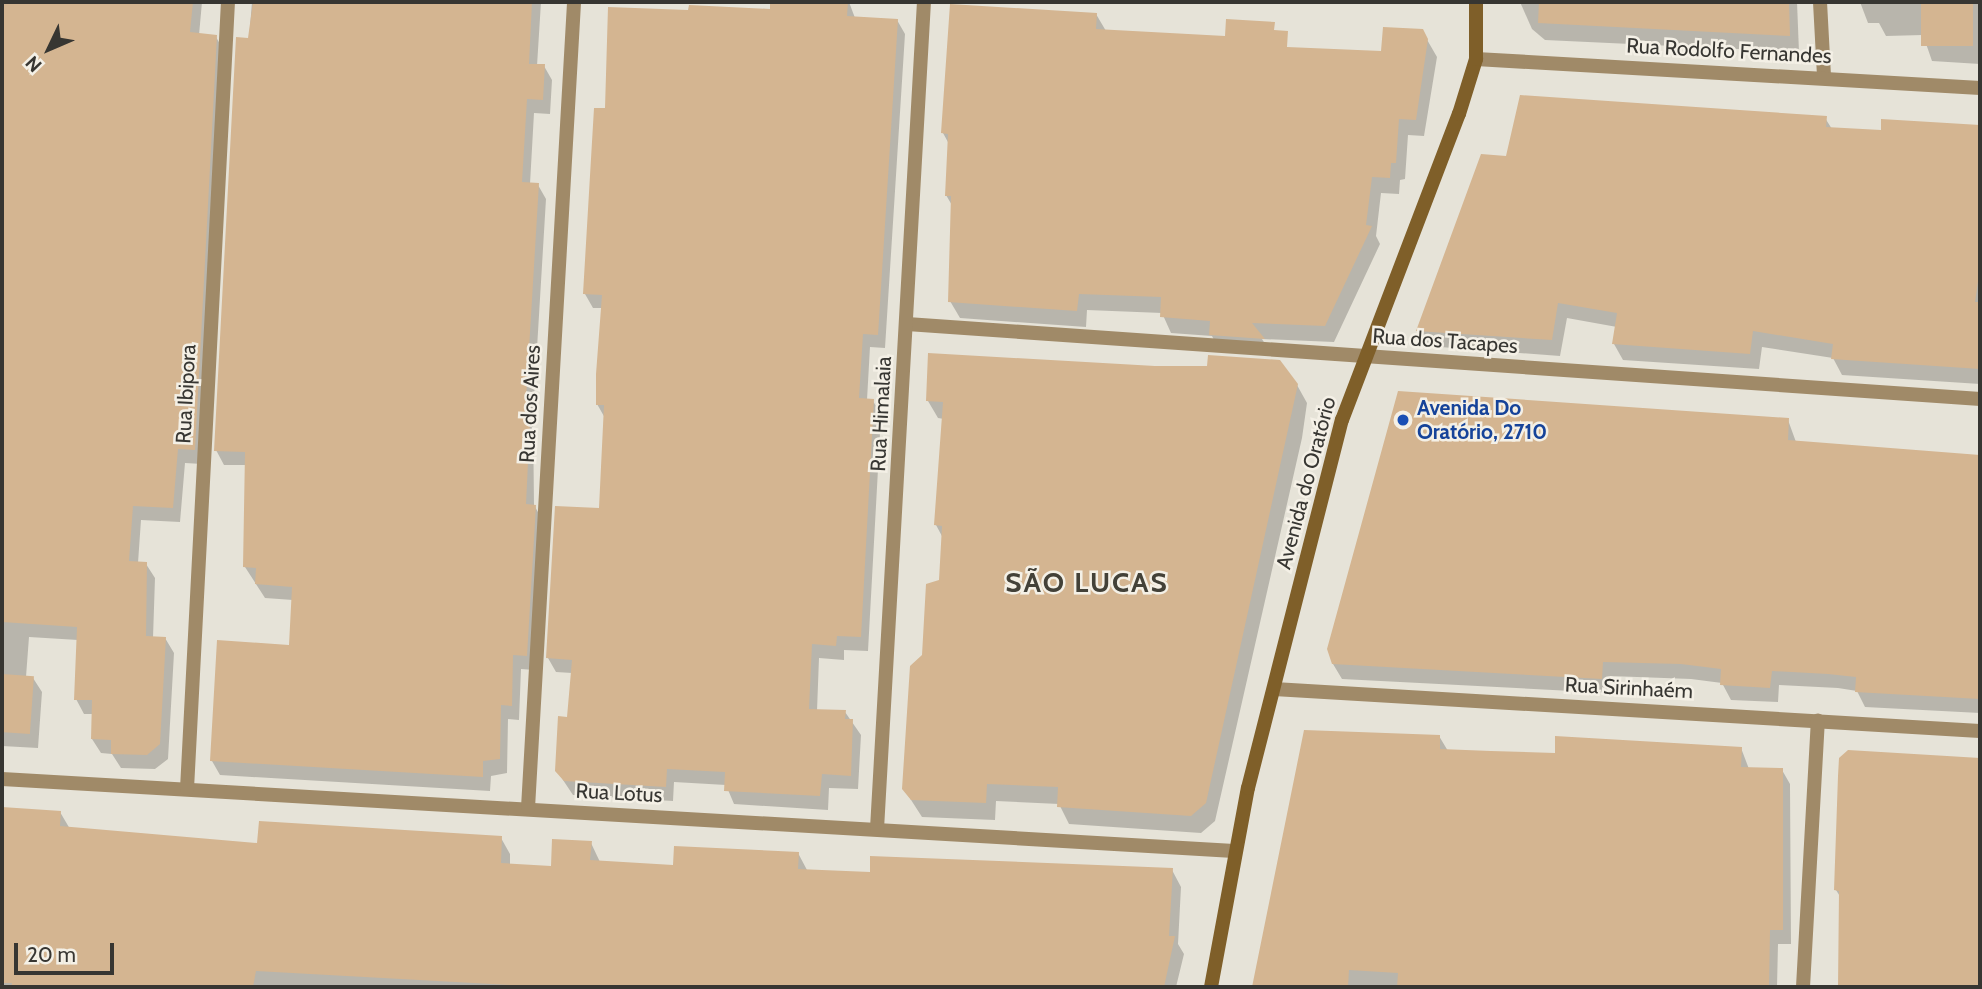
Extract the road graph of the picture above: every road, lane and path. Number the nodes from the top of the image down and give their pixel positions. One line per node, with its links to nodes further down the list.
1 (228, 2): 16 (street, Rua Ibipora)
2 (574, 2): 17 (street, Rua dos Aires)
3 (924, 2): 9 (street, Rua Himalaia)
4 (1476, 2): 6 (main road, Avenida do Oratório)
5 (1820, 2): 7 (street)
6 (1476, 59): 7 (street, Rua Rodolfo Fernandes); 10 (main road, Avenida do Oratório)
7 (1824, 77): 8 (street, Rua Rodolfo Fernandes)
8 (1980, 88)
9 (907, 324): 10 (street, Rua dos Tacapes); 18 (street, Rua Himalaia)
10 (1366, 356): 11 (street, Rua dos Tacapes); 12 (main road, Avenida do Oratório)
11 (1980, 399)
12 (1275, 689): 13 (street, Rua Sirinhaém); 19 (main road, Avenida do Oratório)
13 (1818, 720): 14 (street, Rua Sirinhaém); 21 (street)
14 (1980, 731)
15 (2, 779): 16 (street, Rua Lotus)
16 (187, 789): 17 (street, Rua Lotus)
17 (528, 808): 18 (street, Rua Lotus)
18 (877, 829): 19 (street, Rua Lotus)
19 (1234, 851): 20 (main road, Avenida do Oratório)
20 (1211, 987)
21 (1802, 987)

